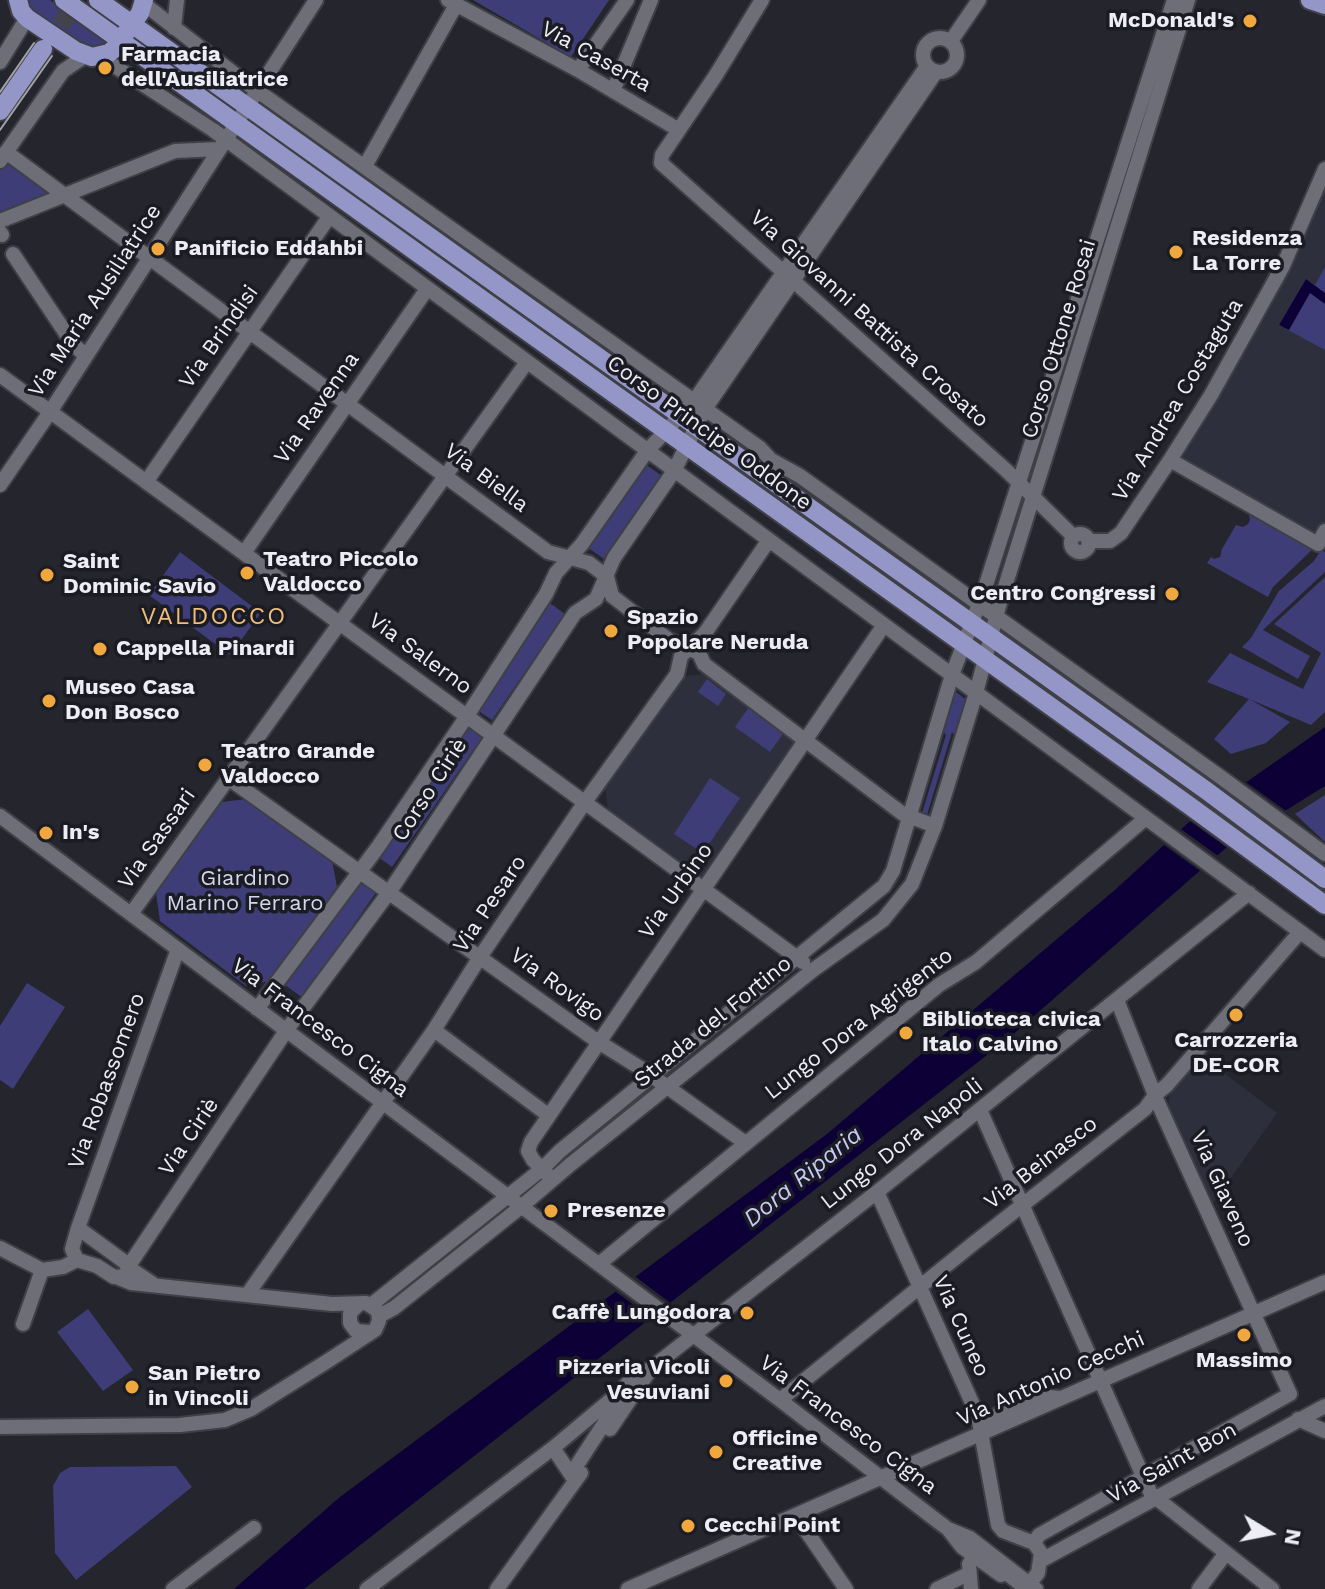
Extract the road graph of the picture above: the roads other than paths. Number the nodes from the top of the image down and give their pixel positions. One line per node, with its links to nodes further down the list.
1 (18, 0): 16 (main road)
2 (64, 0): 18 (main road, Corso Principe Oddone)
3 (98, 0): 18 (main road, Corso Principe Oddone)
4 (177, 0): 17 (street)
5 (316, 0): 25 (street, Via Maria Ausiliatrice)
6 (627, 0): 24 (street)
7 (651, 0): 26 (street)
8 (762, 0): 30 (street, Via Giovanni Battista Crosato)
9 (979, 0): 19 (street)
10 (1174, 0): 57 (street, Corso Ottone Rosai)
11 (1188, 0): 59 (street, Corso Ottone Rosai)
12 (1310, 0): 15 (main road)
13 (144, 2): 17 (street, Corso Principe Oddone); 18 (main road)
14 (452, 2): 24 (street, Via Caserta); 34 (street)
15 (1325, 5)
16 (27, 18): 21 (main road); 22 (street)
17 (174, 28): 25 (street, Corso Principe Oddone)
18 (127, 32): 21 (main road); 28 (main road, Corso Principe Oddone)
19 (951, 41): 23 (street); 23 (street)
20 (43, 49): 27 (main road)
21 (92, 56): 29 (street); 33 (street)
22 (0, 62)
23 (931, 69): 41 (street)
24 (578, 70): 26 (street, Via Caserta)
25 (257, 90): 28 (street, Via Maria Ausiliatrice); 34 (street, Corso Principe Oddone)
26 (613, 91): 30 (street, Via Caserta)
27 (0, 111)
28 (242, 115): 31 (street, Via Maria Ausiliatrice); 49 (main road, Corso Principe Oddone); 50 (main road, Corso Principe Oddone)
29 (197, 120): 31 (street); 32 (street)
30 (679, 130): 41 (street, Via Giovanni Battista Crosato)
31 (222, 144): 32 (street); 37 (street); 40 (street, Via Maria Ausiliatrice)
32 (186, 149): 36 (street)
33 (3, 156): 36 (street, Via Biella)
34 (365, 166): 49 (street, Corso Principe Oddone)
35 (1325, 169): 53 (street, Via Andrea Costaguta)
36 (67, 196): 38 (street); 40 (street, Via Biella)
37 (329, 217): 42 (street); 43 (street, Via Brindisi)
38 (1, 229)
39 (13, 254): 44 (street)
40 (150, 258): 43 (street, Via Biella); 44 (street, Via Maria Ausiliatrice)
41 (788, 277): 49 (street); 57 (street, Via Giovanni Battista Crosato)
42 (427, 289): 45 (street); 47 (street, Via Ravenna)
43 (250, 331): 47 (street, Via Biella); 56 (street, Via Brindisi)
44 (86, 356): 48 (street, Via Maria Ausiliatrice)
45 (527, 362): 52 (street); 55 (street, Via Sassari)
46 (0, 375): 48 (street, Via Salerno)
47 (348, 403): 55 (street, Via Biella); 63 (street, Via Ravenna)
48 (50, 412): 56 (street, Via Salerno); 58 (street, Via Maria Ausiliatrice)
49 (694, 413): 50 (street, Corso Ciriè); 51 (street, Corso Ciriè); 66 (street, Corso Principe Oddone); 69 (main road, Corso Principe Oddone)
50 (666, 431): 51 (main road, Corso Principe Oddone); 52 (street, Corso Ciriè)
51 (686, 446): 54 (street, Corso Ciriè); 72 (main road, Corso Principe Oddone)
52 (647, 451): 54 (street); 64 (street, Corso Ciriè)
53 (1170, 460): 60 (street); 61 (street, Via Andrea Costaguta)
54 (674, 471): 62 (street); 65 (street, Corso Ciriè)
55 (445, 475): 64 (street, Via Biella); 68 (street, Via Sassari)
56 (146, 482): 63 (street, Via Salerno)
57 (1019, 483): 59 (street, Via Giovanni Battista Crosato); 66 (street, Corso Ottone Rosai)
58 (0, 485)
59 (1033, 497): 61 (street, Via Giovanni Battista Crosato); 67 (street, Corso Ottone Rosai)
60 (1325, 531)
61 (1073, 536)
62 (769, 540): 70 (street); 73 (street, Via Pesaro)
63 (244, 553): 68 (street, Via Salerno)
64 (567, 558): 65 (street, Via Biella); 77 (street, Corso Ciriè)
65 (607, 577): 73 (street, Via Biella); 78 (street, Corso Ciriè)
66 (979, 605): 67 (street, Corso Principe Oddone); 69 (street, Corso Ottone Rosai)
67 (996, 617): 71 (street, Corso Ottone Rosai); 86 (street, Corso Principe Oddone)
68 (339, 622): 77 (street, Via Salerno); 80 (street, Via Sassari)
69 (972, 624): 71 (main road, Corso Principe Oddone); 72 (street, Corso Ottone Rosai)
70 (884, 625): 75 (street); 79 (street, Via Urbino)
71 (991, 637): 74 (street, Corso Ottone Rosai); 88 (main road, Corso Principe Oddone)
72 (964, 644): 74 (main road, Corso Principe Oddone); 75 (street, Corso Ottone Rosai)
73 (689, 649): 79 (street, Via Biella); 81 (street, Via Pesaro)
74 (985, 659): 76 (street, Corso Ottone Rosai); 92 (main road, Corso Principe Oddone)
75 (952, 675): 76 (street); 83 (street, Strada del Fortino)
76 (976, 693): 84 (street); 85 (street, Strada del Fortino)
77 (467, 716): 78 (street, Via Salerno); 87 (street, Corso Ciriè)
78 (493, 734): 81 (street, Via Salerno); 90 (street, Corso Ciriè)
79 (804, 742): 83 (street, Via Biella); 89 (street, Via Urbino)
80 (228, 778): 87 (street, Via Rovigo); 93 (street, Via Sassari)
81 (585, 802): 89 (street, Via Salerno); 97 (street, Via Pesaro)
82 (0, 816): 93 (street, Via Francesco Cigna)
83 (909, 817): 85 (street, Via Biella); 98 (street, Strada del Fortino)
84 (1146, 818): 91 (street); 111 (street, Lungo Dora Agrigento)
85 (935, 826): 99 (street, Strada del Fortino)
86 (1325, 854)
87 (360, 871): 90 (street, Via Rovigo); 101 (street, Corso Ciriè)
88 (1325, 879)
89 (703, 890): 98 (street, Via Salerno); 104 (street, Via Urbino)
90 (390, 891): 97 (street, Via Rovigo); 103 (street, Corso Ciriè)
91 (1249, 893): 94 (street); 100 (street, Lungo Dora Napoli)
92 (1325, 905)
93 (131, 914): 95 (street, Via Francesco Cigna)
94 (1300, 932): 96 (street); 107 (street, Via Beinasco)
95 (178, 949): 101 (street, Via Francesco Cigna); 117 (street, Via Robassomero)
96 (1325, 950)
97 (480, 957): 102 (street, Via Pesaro); 104 (street, Via Rovigo)
98 (798, 957): 99 (street, Via Salerno); 105 (street, Strada del Fortino)
99 (813, 970): 106 (street, Strada del Fortino)
100 (1117, 1000): 107 (street, Via Giaveno); 109 (street, Lungo Dora Napoli)
101 (257, 1009): 103 (street, Via Francesco Cigna)
102 (434, 1030): 108 (street, Via Pesaro); 110 (street)
103 (286, 1031): 108 (street, Via Francesco Cigna); 122 (street, Via Ciriè)
104 (597, 1041): 105 (street, Via Rovigo); 110 (street, Via Urbino)
105 (653, 1077): 106 (street, Via Rovigo); 112 (street, Strada del Fortino)
106 (668, 1088): 111 (street, Via Rovigo); 112 (street, Strada del Fortino)
107 (1156, 1094): 116 (street, Via Beinasco); 127 (street, Via Giaveno)
108 (382, 1102): 114 (street, Via Francesco Cigna); 125 (street, Via Pesaro)
109 (980, 1110): 113 (street, Lungo Dora Napoli); 116 (street)
110 (548, 1115): 112 (street, Via Urbino)
111 (744, 1142): 120 (street, Lungo Dora Agrigento)
112 (548, 1175): 114 (street, Strada del Fortino); 115 (street, Strada del Fortino)
113 (877, 1192): 124 (street, Via Cuneo); 129 (street, Lungo Dora Napoli)
114 (508, 1196): 115 (street, Via Francesco Cigna); 126 (street, Strada del Fortino)
115 (522, 1206): 120 (street, Via Francesco Cigna); 126 (street, Strada del Fortino)
116 (1023, 1206): 124 (street, Via Beinasco); 133 (street)
117 (78, 1228): 119 (street, Via Robassomero); 122 (street)
118 (0, 1248): 121 (street)
119 (77, 1260): 121 (street); 122 (street)
120 (599, 1264): 129 (street, Via Francesco Cigna)
121 (42, 1270): 128 (street)
122 (124, 1273): 125 (street)
123 (1325, 1282): 127 (street, Via Antonio Cecchi)
124 (920, 1288): 136 (street, Via Beinasco); 141 (street, Via Cuneo)
125 (247, 1295): 126 (street)
126 (361, 1313): 130 (street); 130 (street); 131 (street)
127 (1253, 1314): 133 (street, Via Antonio Cecchi); 135 (street, Via Giaveno)
128 (23, 1324)
129 (687, 1331): 132 (street, Lungo Dora Napoli); 136 (street, Via Francesco Cigna)
130 (370, 1332): 131 (street)
131 (344, 1350): 139 (street)
132 (650, 1369): 134 (street, Lungo Dora Napoli); 144 (street)
133 (1098, 1385): 141 (street, Via Antonio Cecchi); 145 (street)
134 (617, 1394): 142 (street); 144 (street)
135 (1289, 1397): 138 (street, Via Giaveno); 145 (street, Via Saint Bon)
136 (780, 1400): 143 (street, Via Francesco Cigna)
137 (1325, 1406): 138 (street, Via Saint Bon)
138 (1297, 1417): 140 (street); 145 (street, Via Saint Bon)
139 (0, 1427)
140 (1325, 1431)
141 (982, 1433): 143 (street, Via Antonio Cecchi); 149 (street, Via Cuneo)
142 (553, 1448): 144 (street); 157 (street)
143 (881, 1477): 146 (street, Via Antonio Cecchi); 148 (street, Via Francesco Cigna)
144 (574, 1479): 158 (street)
145 (1149, 1488): 149 (street, Via Saint Bon); 150 (street); 152 (street, Via Saint Bon)
146 (796, 1516): 159 (street, Via Antonio Cecchi); 160 (street)
147 (254, 1528): 156 (street)
148 (948, 1529): 151 (street, Via Francesco Cigna); 153 (street, Via Francesco Cigna)
149 (1034, 1543): 152 (street)
150 (1226, 1553): 162 (street); 163 (street)
151 (973, 1556): 153 (street, Via Francesco Cigna); 154 (street)
152 (1040, 1561): 155 (street)
153 (1000, 1568): 155 (street)
154 (970, 1582): 161 (street)
155 (1029, 1587)
156 (173, 1589)
157 (367, 1589)
158 (497, 1589)
159 (628, 1589)
160 (846, 1589)
161 (937, 1589)
162 (1199, 1589)
163 (1272, 1589)

